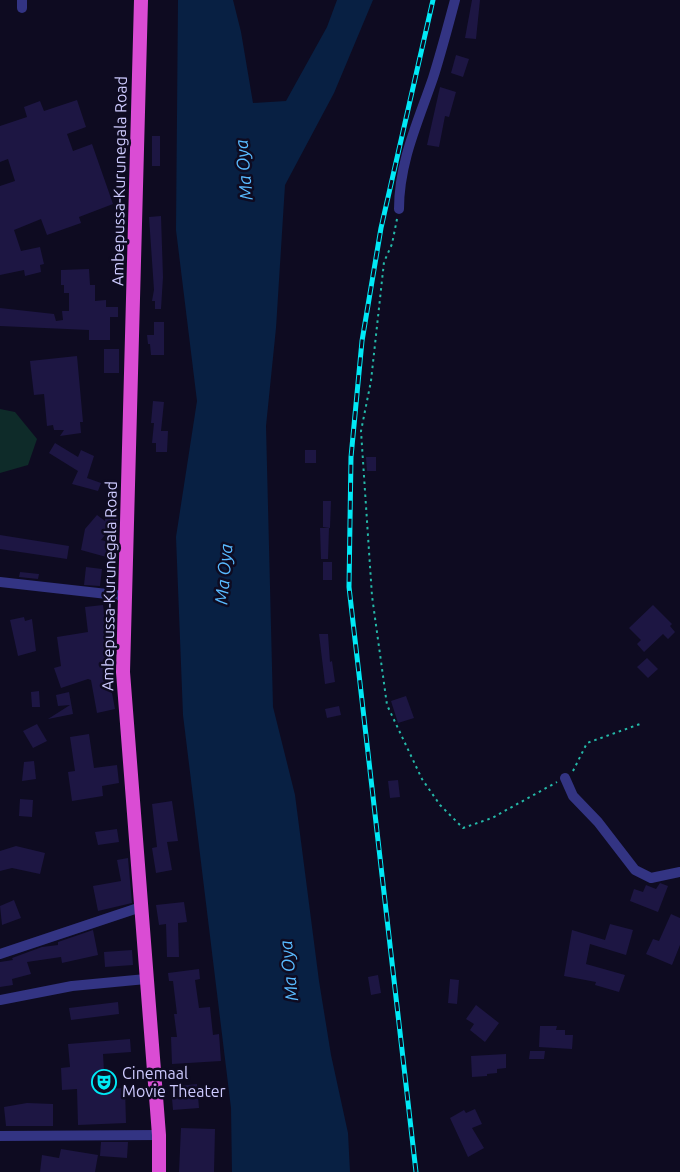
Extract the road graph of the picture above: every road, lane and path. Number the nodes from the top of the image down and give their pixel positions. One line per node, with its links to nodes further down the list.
1 (141, 0): 5 (highway, Ambepussa-Kurunegala Road)
2 (455, 0): 3 (street)
3 (399, 209): 7 (path)
4 (0, 582): 5 (street)
5 (126, 596): 9 (highway, Ambepussa-Kurunegala Road)
6 (640, 724): 7 (path)
7 (565, 778): 8 (street)
8 (680, 872)
9 (141, 907): 10 (street); 11 (highway, Ambepussa-Kurunegala Road)
10 (0, 954)
11 (146, 979): 12 (street); 13 (highway, Ambepussa-Kurunegala Road)
12 (0, 1000)
13 (158, 1135): 14 (street); 15 (highway, Ambepussa-Kurunegala Road)
14 (0, 1136)
15 (159, 1172)

